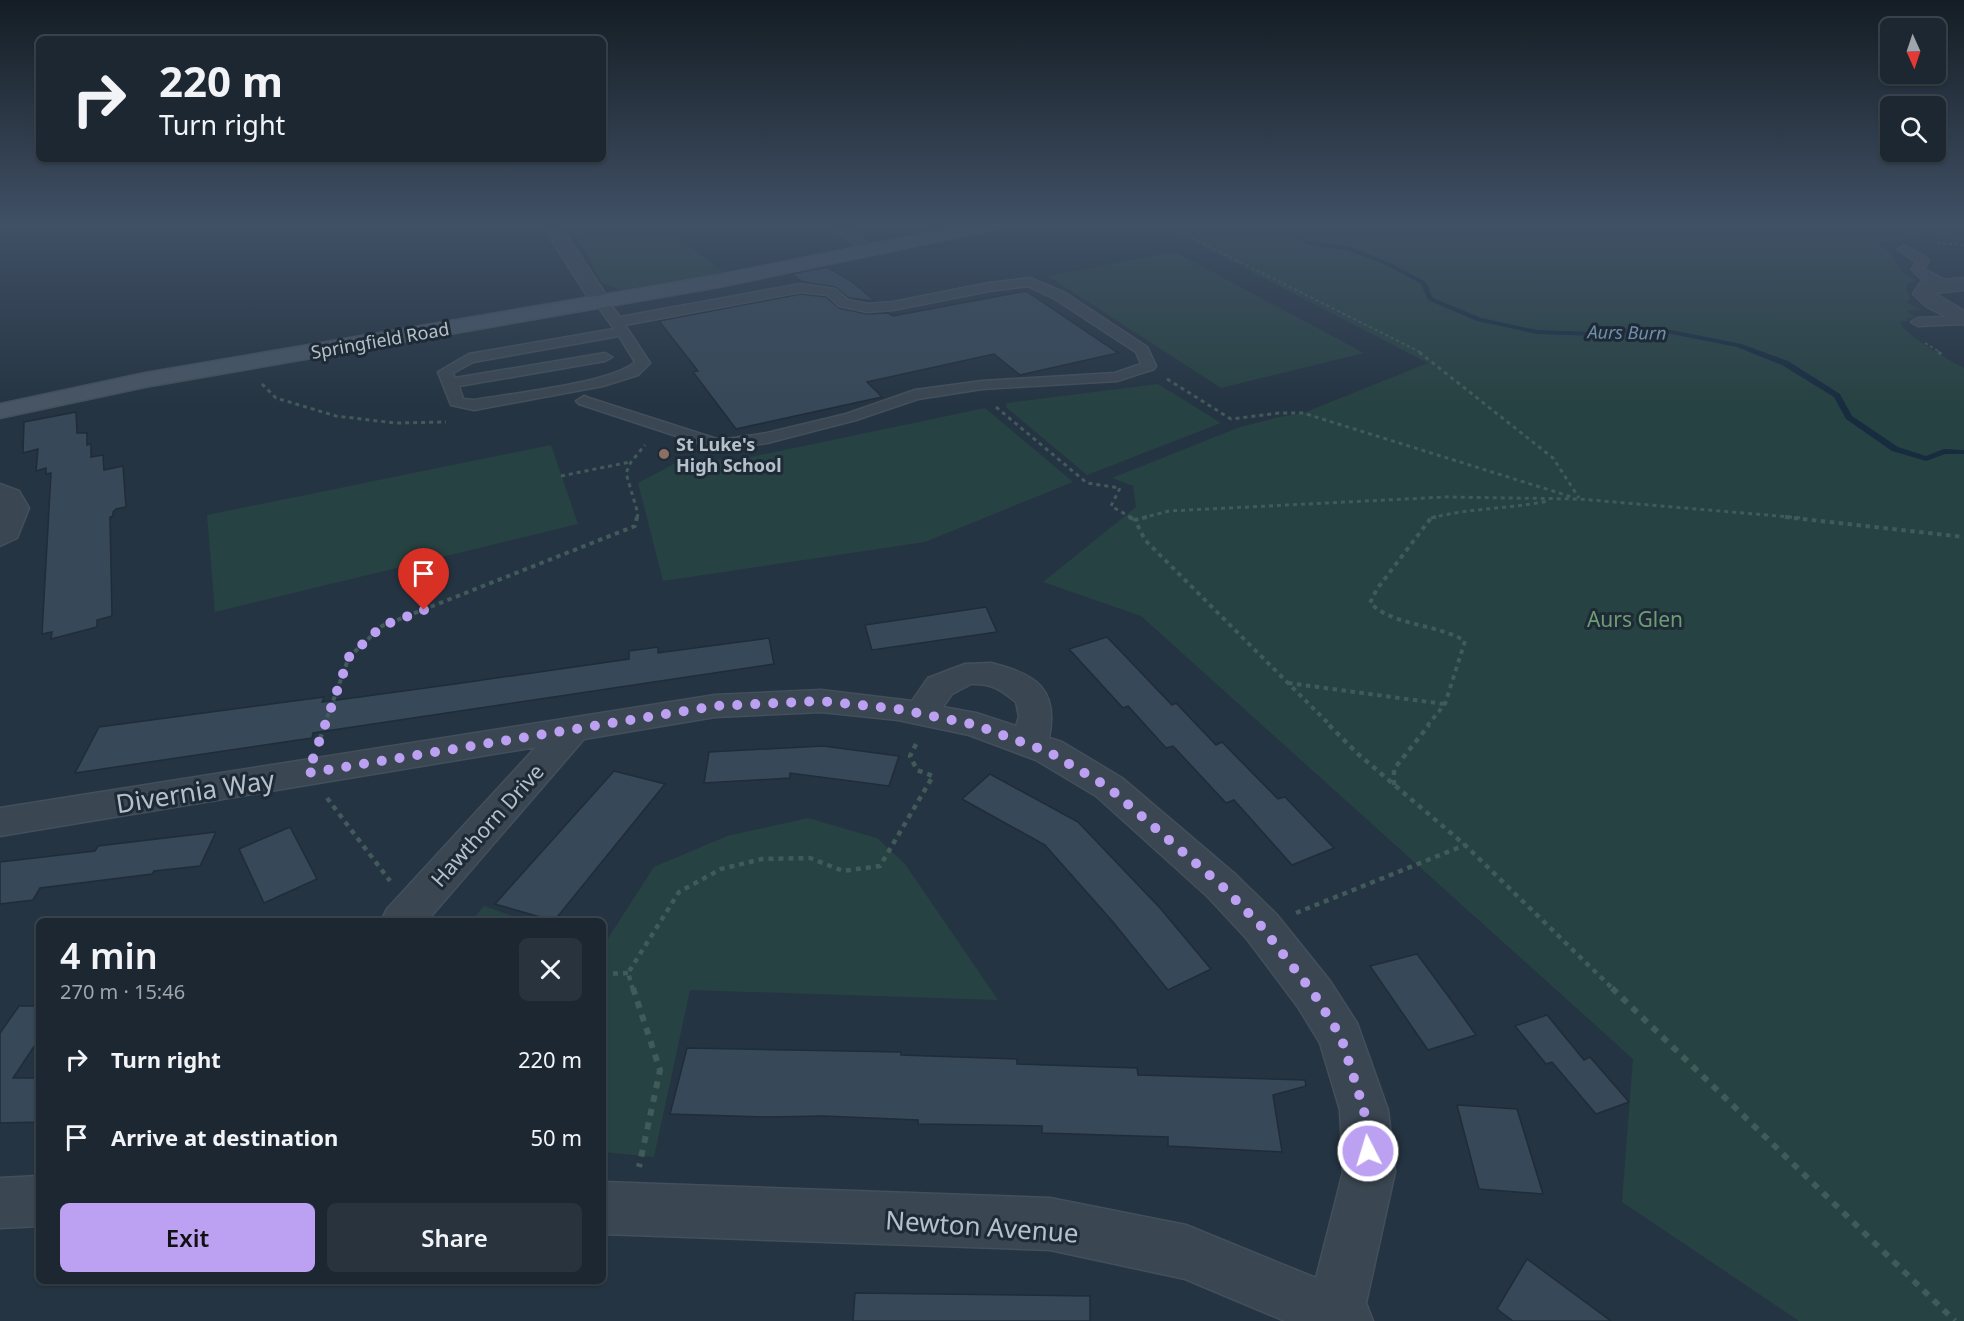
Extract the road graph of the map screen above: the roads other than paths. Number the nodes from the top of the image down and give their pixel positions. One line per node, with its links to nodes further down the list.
1 (589, 284): 6 (street)
2 (702, 284): 6 (street, Springfield Road)
3 (1016, 284): 9 (lane)
4 (1033, 284): 14 (lane)
5 (1954, 284): 7 (street)
6 (600, 301): 9 (lane); 15 (street, Springfield Road)
7 (1964, 320): 8 (lane)
8 (1918, 322)
9 (620, 326): 10 (lane); 13 (lane)
10 (631, 344): 11 (lane); 12 (lane)
11 (605, 357): 12 (lane); 13 (lane)
12 (603, 382): 13 (lane)
13 (451, 383)
14 (584, 401)
15 (0, 411)
16 (0, 492): 17 (street)
17 (0, 537)
18 (925, 715): 19 (street, Divernia Way); 20 (street, Divernia Way); 20 (street)
19 (573, 729): 21 (street, Divernia Way); 22 (street, Hawthorn Drive)
20 (1030, 745): 26 (street, Divernia Way)
21 (0, 822)
22 (407, 916)
23 (36, 1201): 24 (street)
24 (0, 1203)
25 (616, 1209): 26 (street, Newton Avenue)
26 (1340, 1318)

